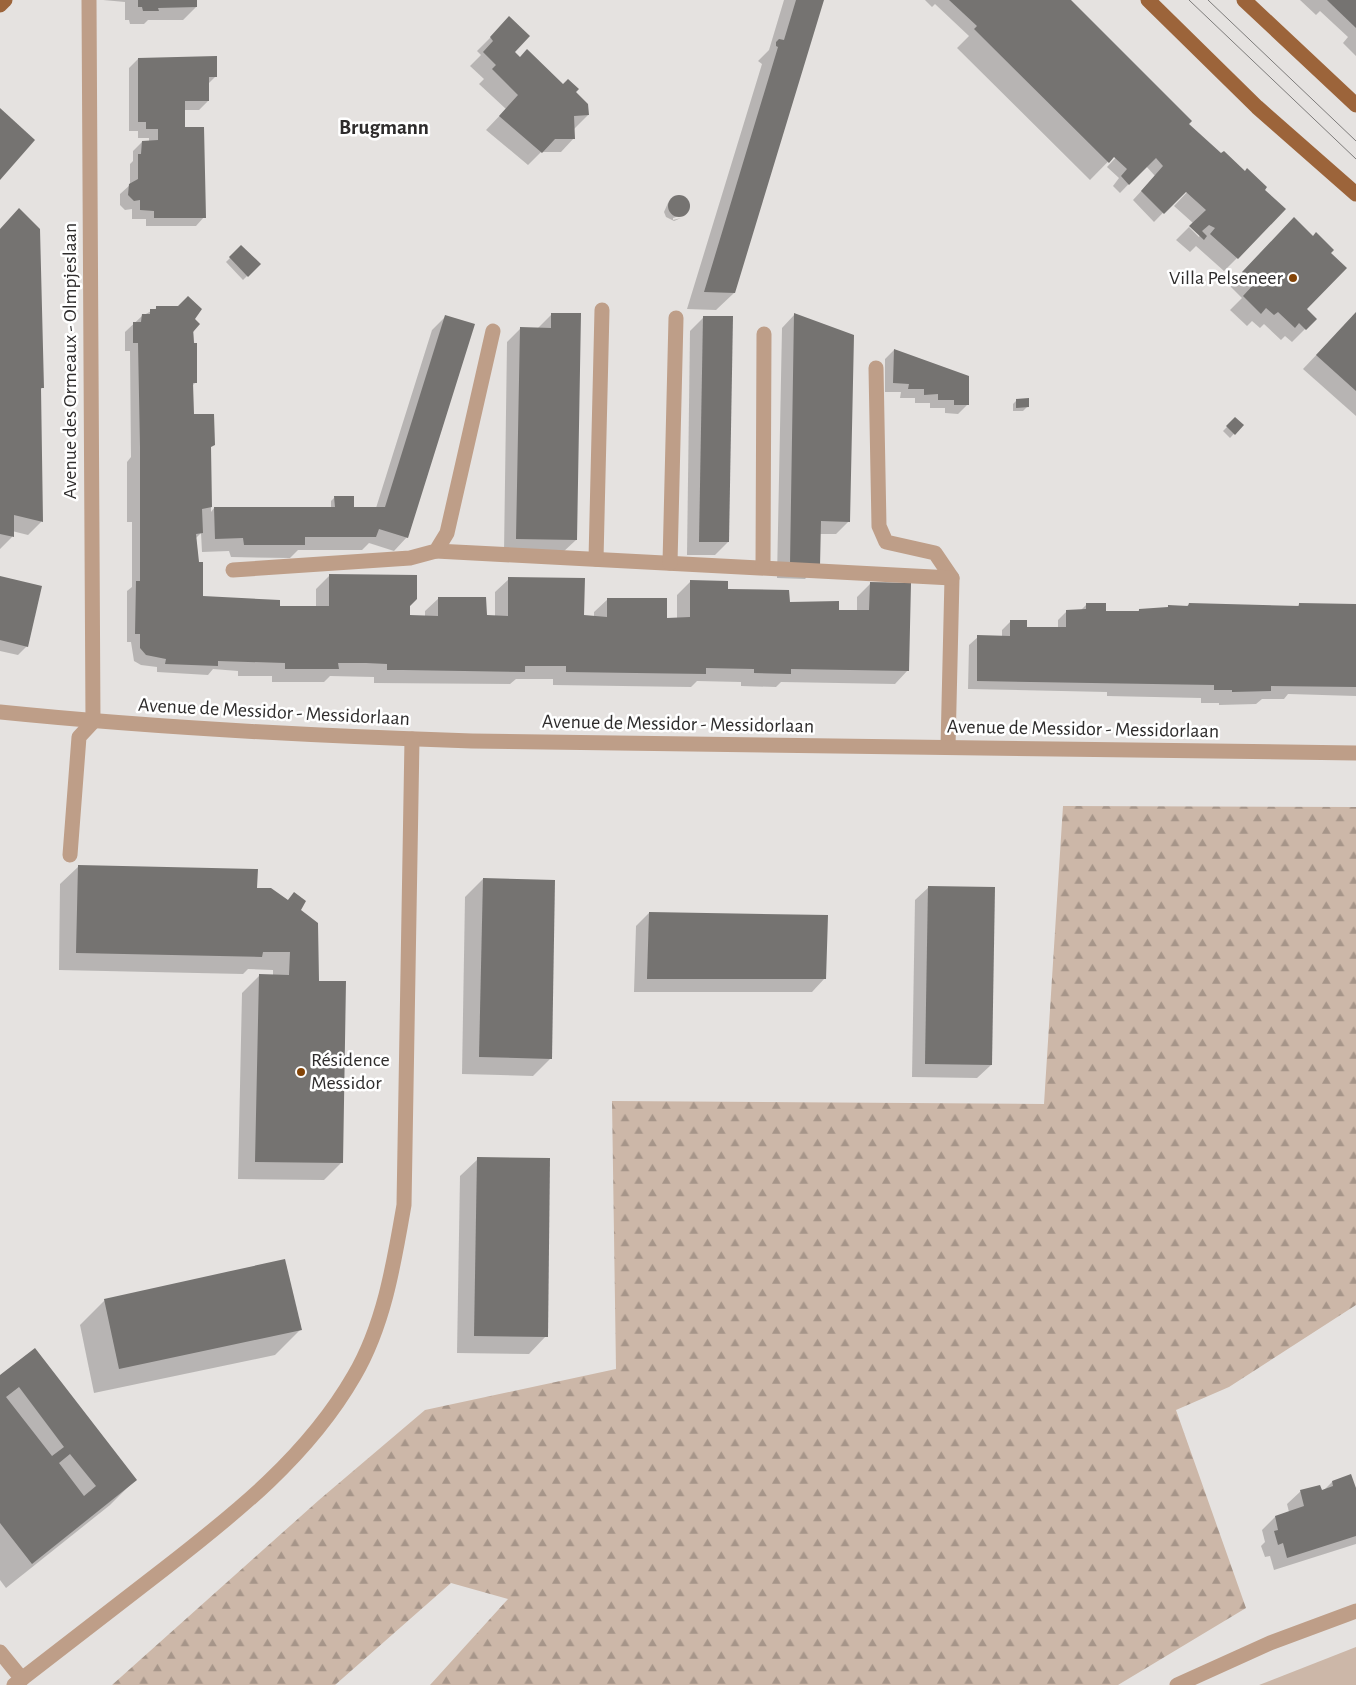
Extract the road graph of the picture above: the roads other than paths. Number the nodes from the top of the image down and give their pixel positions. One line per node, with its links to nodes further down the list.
1 (5, 0): 5 (main road)
2 (89, 0): 20 (street, Avenue des Ormeaux - Olmpjeslaan)
3 (1148, 0): 7 (main road)
4 (1244, 0): 6 (main road)
5 (0, 5)
6 (1356, 105)
7 (1356, 194)
8 (602, 310): 14 (street)
9 (676, 318): 15 (street)
10 (493, 331): 13 (street)
11 (764, 334): 16 (street)
12 (876, 368): 18 (street)
13 (436, 551): 14 (street); 17 (street)
14 (596, 559): 15 (street)
15 (670, 563): 16 (street)
16 (763, 567): 18 (street)
17 (233, 570)
18 (952, 578): 22 (street)
19 (0, 712): 20 (street, Avenue de Messidor - Messidorlaan)
20 (93, 722): 21 (street, Avenue de Messidor - Messidorlaan); 24 (street)
21 (412, 739): 22 (street, Avenue de Messidor - Messidorlaan); 27 (street)
22 (948, 747): 23 (street, Avenue de Messidor - Messidorlaan)
23 (1356, 753)
24 (70, 854)
25 (1356, 1610): 28 (street)
26 (0, 1652): 27 (street)
27 (18, 1682)
28 (1177, 1685)

